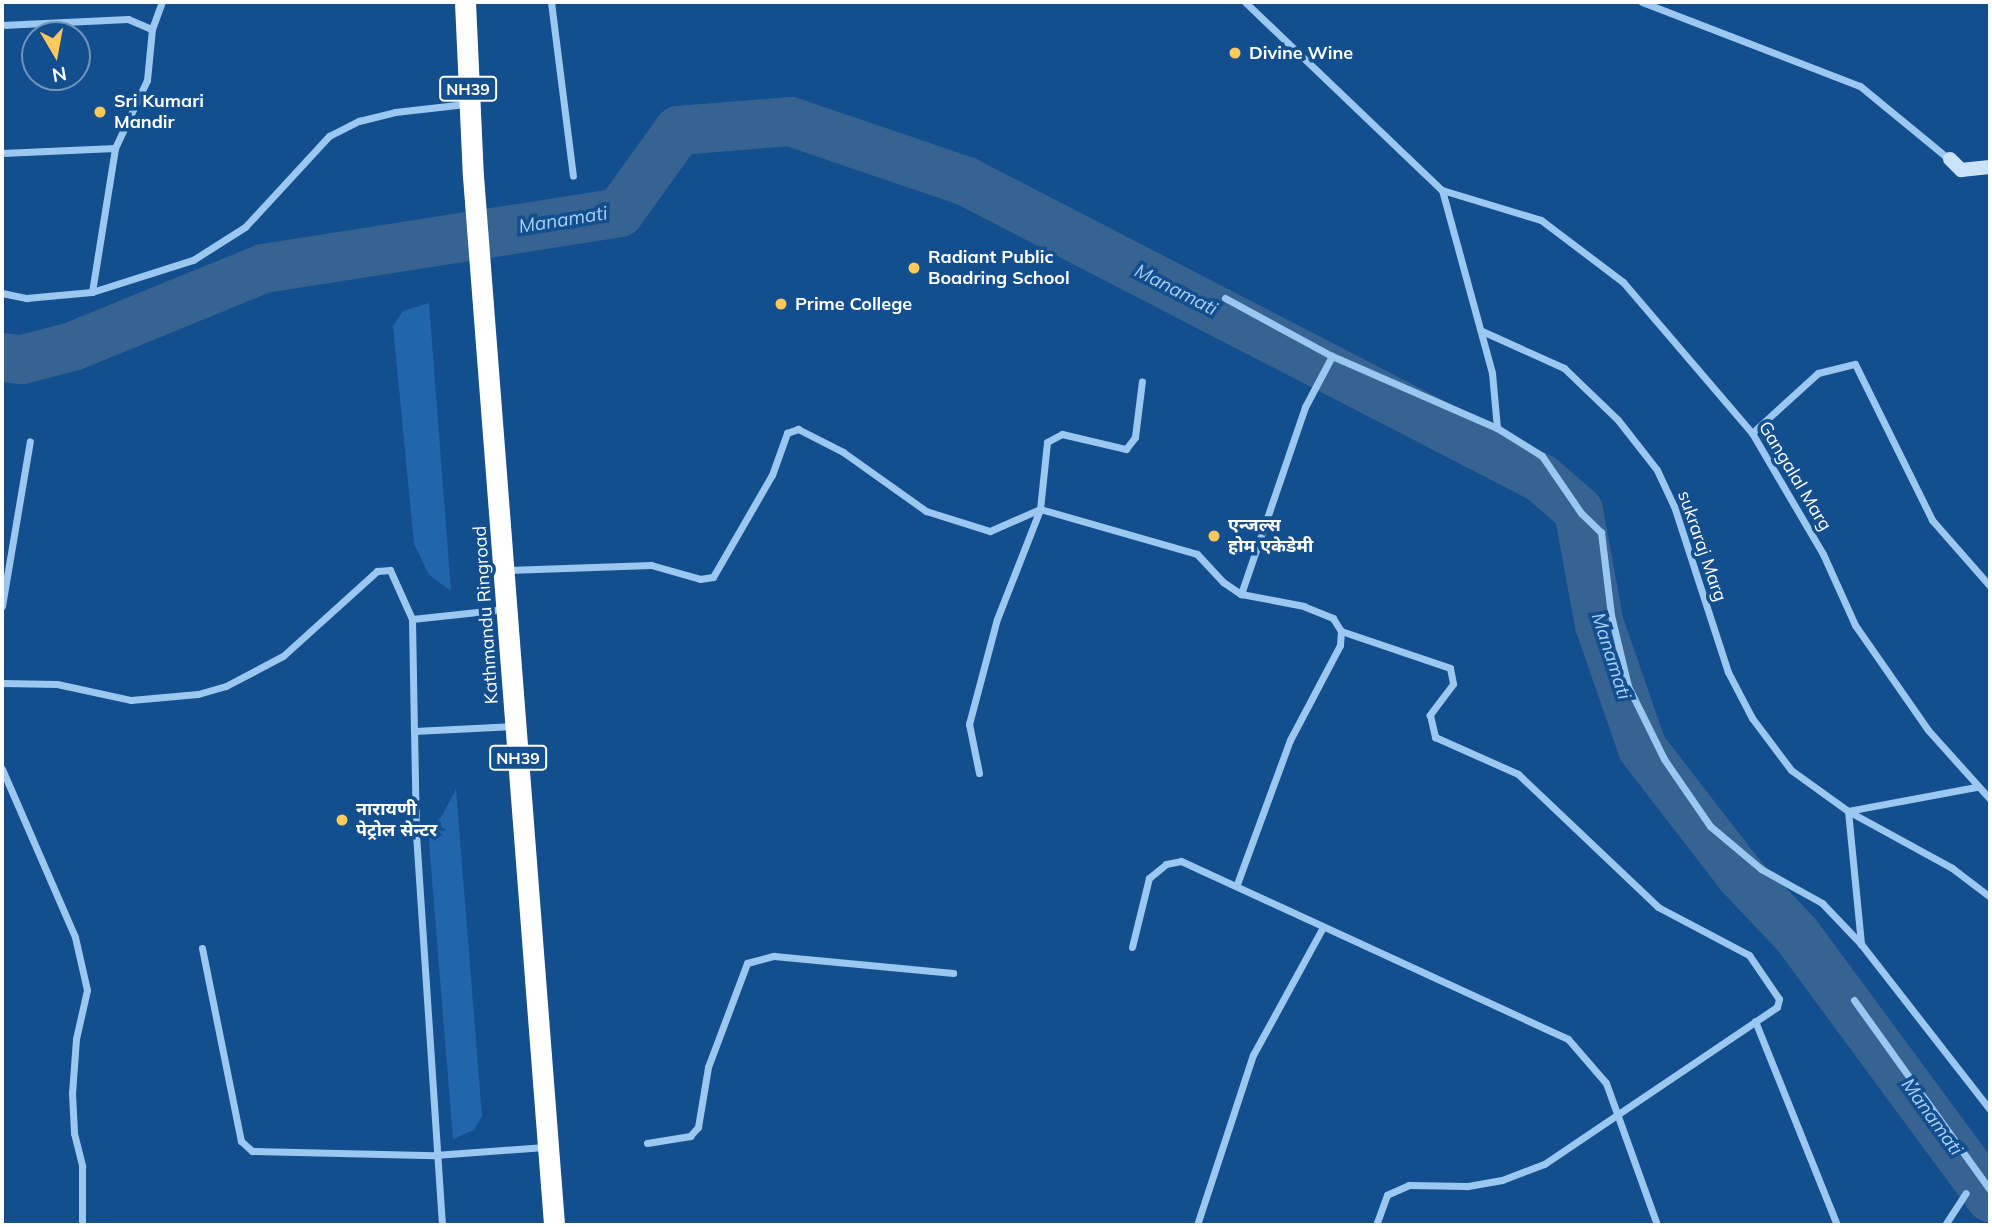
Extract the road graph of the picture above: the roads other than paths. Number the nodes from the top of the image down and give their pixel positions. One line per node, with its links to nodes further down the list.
1 (162, 2): 7 (street)
2 (465, 2): 8 (highway, Kathmandu Ringroad / NH39)
3 (551, 2): 13 (street)
4 (1245, 2): 14 (street)
5 (1642, 2): 11 (street)
6 (2, 25): 7 (street)
7 (152, 29): 9 (street)
8 (469, 104): 15 (street); 25 (highway, Kathmandu Ringroad / NH39)
9 (115, 148): 10 (street); 15 (street)
10 (2, 153)
11 (1950, 159): 12 (street)
12 (1990, 167)
13 (573, 176)
14 (1442, 190): 18 (street); 22 (street, Gangalal Marg)
15 (92, 292): 16 (street)
16 (2, 293)
17 (1225, 298): 19 (street)
18 (1482, 331): 21 (street); 39 (street, sukraraj Marg)
19 (1332, 356): 21 (street); 27 (street)
20 (1142, 381): 24 (street)
21 (1497, 428): 43 (street)
22 (1752, 432): 26 (street); 37 (street, Gangalal Marg)
23 (30, 441): 28 (street)
24 (1040, 509): 25 (street); 27 (street); 36 (street)
25 (507, 570): 29 (highway, Kathmandu Ringroad / NH39)
26 (1990, 586)
27 (1241, 594): 31 (street)
28 (2, 607)
29 (509, 609): 30 (street); 33 (highway, Kathmandu Ringroad / NH39)
30 (412, 619): 32 (street); 34 (street)
31 (1341, 631): 40 (street); 48 (street)
32 (2, 683)
33 (515, 726): 34 (street); 52 (highway, Kathmandu Ringroad / NH39)
34 (414, 731): 53 (street)
35 (2, 769): 56 (street)
36 (979, 773)
37 (1976, 787): 38 (street, Gangalal Marg); 39 (street)
38 (1990, 799)
39 (1848, 811): 41 (street); 43 (street)
40 (1237, 884): 42 (street); 44 (street)
41 (1990, 897)
42 (1322, 929): 50 (street); 59 (street)
43 (1861, 944): 49 (street)
44 (1132, 947)
45 (202, 948): 53 (street)
46 (953, 972): 51 (street)
47 (1854, 1000): 54 (street)
48 (1755, 1020): 50 (street); 62 (street)
49 (1990, 1110)
50 (1617, 1114): 60 (street); 61 (street)
51 (647, 1143)
52 (546, 1147): 53 (street); 58 (highway, Kathmandu Ringroad / NH39)
53 (435, 1155): 57 (street)
54 (1990, 1190)
55 (1966, 1194): 63 (street)
56 (82, 1225)
57 (442, 1225)
58 (554, 1225)
59 (1197, 1225)
60 (1376, 1225)
61 (1657, 1225)
62 (1837, 1225)
63 (1944, 1225)

